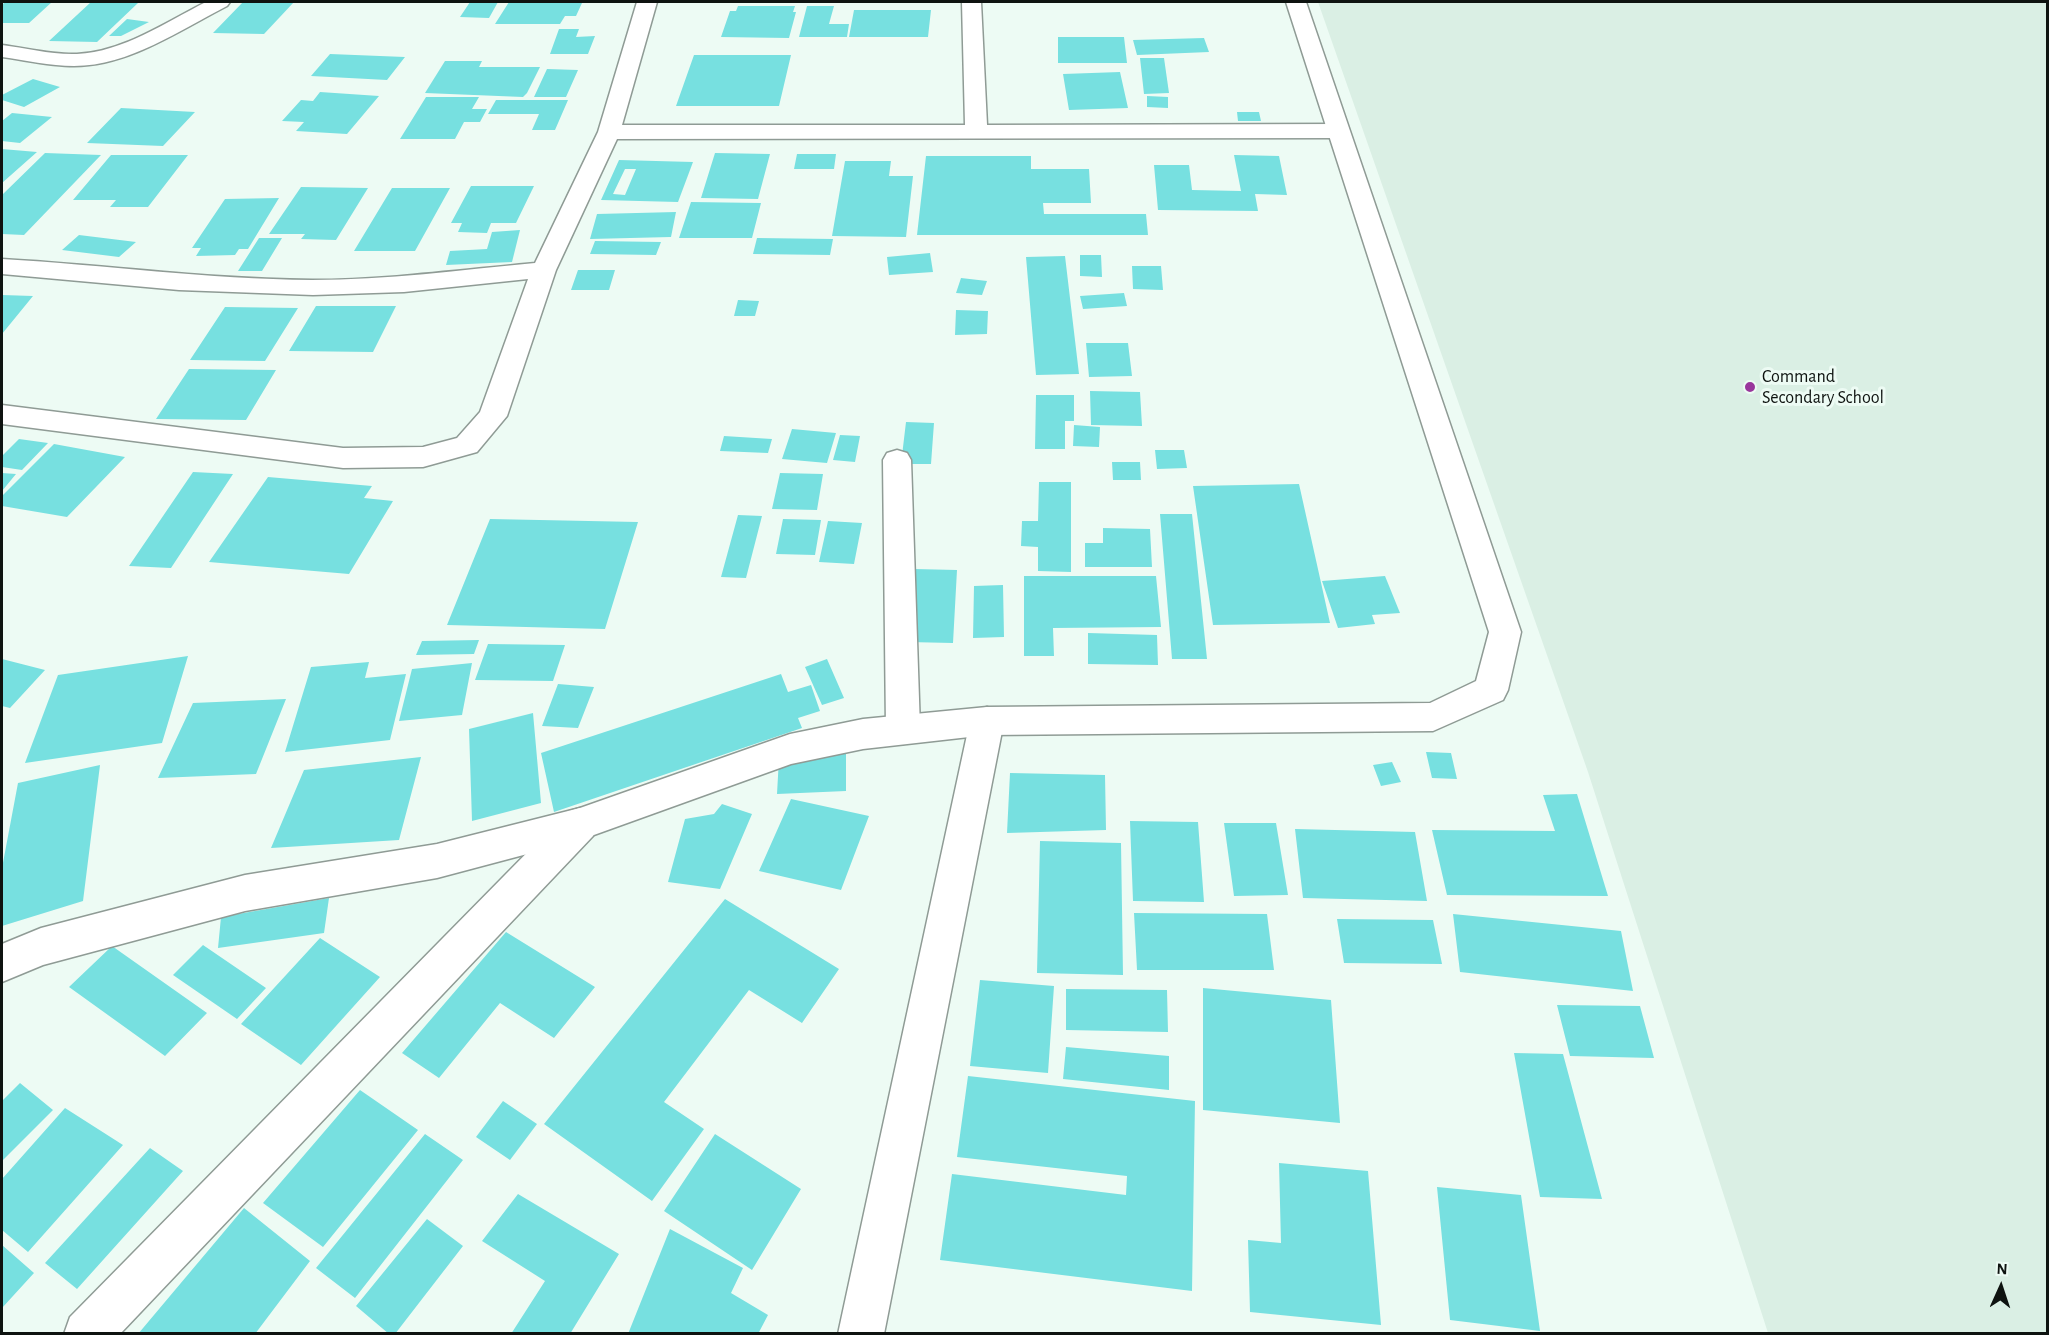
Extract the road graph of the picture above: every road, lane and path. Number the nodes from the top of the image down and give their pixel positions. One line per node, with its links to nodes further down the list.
1 (220, 2): 5 (street)
2 (647, 2): 7 (street)
3 (972, 2): 8 (street)
4 (1296, 2): 6 (street)
5 (2, 51)
6 (1338, 131): 8 (street); 13 (street)
7 (609, 132): 8 (street); 10 (street)
8 (976, 132)
9 (2, 266): 10 (street)
10 (544, 270): 11 (street)
11 (2, 415)
12 (897, 460): 14 (street)
13 (987, 721): 14 (street); 17 (street)
14 (903, 729): 15 (street)
15 (580, 824): 16 (street); 18 (street)
16 (2, 963)
17 (862, 1333): 19 (street)
18 (87, 1334)
19 (872, 1334)

